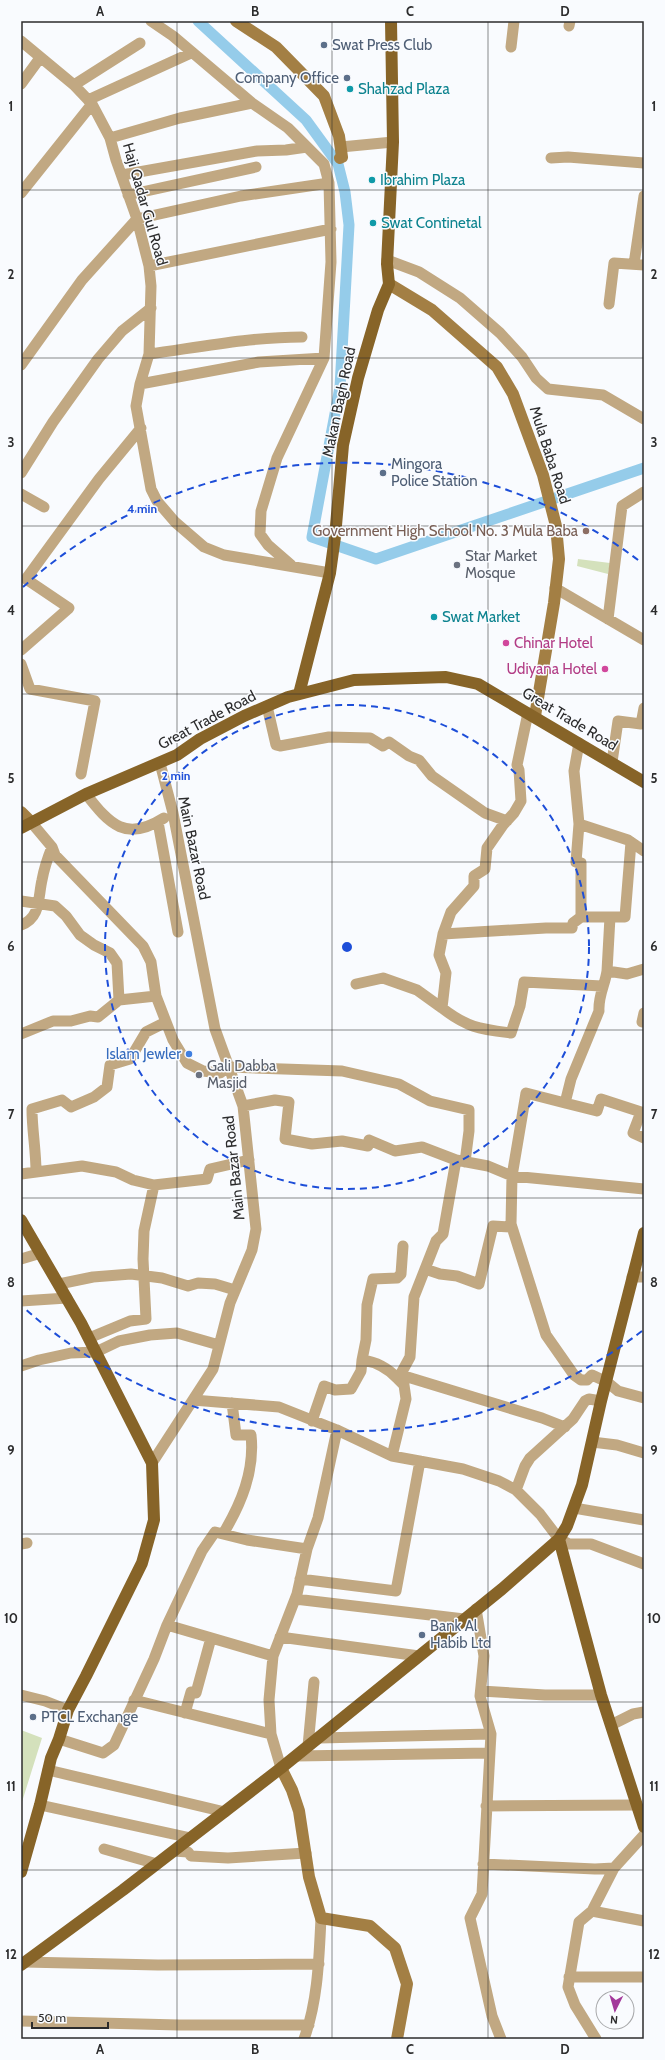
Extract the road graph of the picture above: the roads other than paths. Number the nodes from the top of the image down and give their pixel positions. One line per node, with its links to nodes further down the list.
1 (151, 21): 9 (street)
2 (236, 21): 18 (main road)
3 (388, 21): 16 (main road)
4 (391, 21): 16 (main road)
5 (514, 21): 8 (street)
6 (21, 41): 10 (street, Haji Qadar Gul Road)
7 (140, 43): 12 (street)
8 (511, 47)
9 (191, 53): 13 (street); 14 (street)
10 (40, 58): 11 (street); 12 (street, Haji Qadar Gul Road)
11 (21, 84)
12 (74, 85): 13 (street, Haji Qadar Gul Road)
13 (90, 102): 15 (street, Haji Qadar Gul Road); 25 (street)
14 (252, 103): 15 (street); 17 (street)
15 (110, 138): 23 (street, Haji Qadar Gul Road)
16 (392, 142): 18 (street); 30 (main road, Makan Bagh Road)
17 (307, 147): 20 (street); 23 (street)
18 (341, 152): 20 (street)
19 (551, 158): 21 (street)
20 (325, 163): 24 (street)
21 (644, 164)
22 (256, 167): 26 (street)
23 (122, 175): 26 (street, Haji Qadar Gul Road)
24 (329, 183): 28 (street); 29 (street)
25 (21, 193)
26 (128, 195): 28 (street, Haji Qadar Gul Road)
27 (644, 196): 31 (street)
28 (137, 219): 32 (street, Haji Qadar Gul Road); 39 (street)
29 (331, 229): 32 (street); 38 (street)
30 (387, 260): 33 (main road, Makan Bagh Road); 41 (street)
31 (639, 265): 34 (street)
32 (149, 266): 35 (street, Haji Qadar Gul Road)
33 (389, 284): 48 (main road, Makan Bagh Road); 49 (main road, Mula Baba Road)
34 (609, 304)
35 (151, 308): 37 (street, Haji Qadar Gul Road); 43 (street)
36 (302, 337): 37 (street)
37 (149, 354): 40 (street, Haji Qadar Gul Road)
38 (324, 358): 40 (street); 47 (street)
39 (21, 365)
40 (140, 384): 42 (street, Haji Qadar Gul Road)
41 (644, 419)
42 (141, 428): 47 (street, Haji Qadar Gul Road); 52 (street)
43 (21, 473)
44 (644, 492): 50 (street)
45 (23, 498): 46 (street)
46 (44, 507)
47 (291, 565): 48 (street, Haji Qadar Gul Road)
48 (330, 573): 54 (main road, Makan Bagh Road)
49 (556, 588): 50 (street); 57 (main road, Mula Baba Road)
50 (608, 619): 51 (street)
51 (644, 640)
52 (21, 650)
53 (21, 664): 61 (street)
54 (299, 694): 55 (main road, Great Trade Road); 57 (main road, Great Trade Road)
55 (267, 706): 60 (main road, Great Trade Road); 66 (street)
56 (644, 708): 59 (street)
57 (532, 714): 58 (main road, Great Trade Road); 66 (street)
58 (579, 743): 59 (main road, Great Trade Road); 68 (street)
59 (612, 762): 62 (main road, Great Trade Road)
60 (160, 763): 63 (main road, Great Trade Road); 65 (street, Main Bazar Road)
61 (81, 774)
62 (644, 782)
63 (86, 794): 67 (street); 69 (main road, Great Trade Road)
64 (21, 812): 69 (main road)
65 (173, 813): 67 (street); 89 (street, Main Bazar Road)
66 (507, 820): 79 (street)
67 (158, 822): 78 (street)
68 (579, 824): 70 (street); 75 (street)
69 (26, 825): 71 (street)
70 (631, 842): 72 (street); 76 (street)
71 (52, 846): 74 (street); 84 (street)
72 (644, 851)
73 (21, 901): 74 (street)
74 (39, 903): 77 (street); 85 (street)
75 (581, 917): 76 (street); 79 (street)
76 (610, 917): 81 (street)
77 (21, 925)
78 (178, 932)
79 (443, 934): 86 (street)
80 (644, 969): 81 (street)
81 (607, 971): 83 (street)
82 (356, 984): 86 (street)
83 (602, 986): 86 (street); 90 (street)
84 (156, 996): 85 (street); 87 (street)
85 (119, 1000): 88 (street)
86 (442, 1008)
87 (166, 1022): 89 (street); 95 (street)
88 (21, 1034)
89 (228, 1067): 91 (street, Main Bazar Road); 94 (street)
90 (565, 1103): 92 (street); 97 (street)
91 (243, 1106): 93 (street, Main Bazar Road); 94 (street)
92 (644, 1138)
93 (249, 1160): 98 (street); 111 (street, Main Bazar Road)
94 (460, 1161): 97 (street); 107 (street)
95 (36, 1172): 96 (street); 98 (street)
96 (21, 1174)
97 (512, 1176): 99 (street); 101 (street)
98 (154, 1185): 108 (street)
99 (644, 1189)
100 (21, 1220): 102 (main road)
101 (512, 1227): 107 (street); 120 (street)
102 (24, 1232): 105 (main road)
103 (644, 1233): 109 (main road)
104 (403, 1246): 117 (street)
105 (41, 1253): 106 (street); 110 (main road)
106 (21, 1258)
107 (425, 1269): 119 (street)
108 (144, 1276): 110 (street); 111 (street); 114 (street)
109 (638, 1277): 120 (main road)
110 (59, 1284): 112 (main road)
111 (235, 1290): 115 (street, Main Bazar Road)
112 (67, 1298): 113 (street); 114 (main road)
113 (21, 1301)
114 (89, 1338): 116 (main road)
115 (219, 1345): 116 (street); 122 (street, Main Bazar Road)
116 (96, 1352): 118 (street); 132 (main road)
117 (362, 1360): 119 (street); 125 (street)
118 (21, 1366)
119 (400, 1377): 126 (street); 130 (street)
120 (607, 1382): 121 (street); 123 (main road)
121 (644, 1398)
122 (193, 1400): 124 (street); 132 (street, Main Bazar Road)
123 (600, 1401): 126 (street); 128 (main road)
124 (232, 1403): 125 (street); 136 (street)
125 (312, 1420): 127 (street)
126 (565, 1427): 133 (street)
127 (337, 1430): 130 (street); 138 (street)
128 (592, 1442): 129 (street); 134 (main road)
129 (644, 1453)
130 (392, 1456): 131 (street)
131 (420, 1461): 133 (street); 140 (street)
132 (152, 1463): 154 (main road)
133 (516, 1490): 137 (street)
134 (574, 1508): 135 (street); 137 (main road)
135 (644, 1520)
136 (223, 1534): 138 (street); 144 (street)
137 (559, 1539): 139 (street); 142 (main road); 152 (main road)
138 (307, 1549): 140 (street)
139 (644, 1564)
140 (300, 1579): 141 (street)
141 (295, 1599): 143 (street); 145 (street)
142 (476, 1609): 143 (main road); 150 (street)
143 (464, 1619): 148 (main road)
144 (167, 1624): 146 (street); 153 (street)
145 (280, 1637): 147 (street); 148 (street)
146 (211, 1638): 147 (street); 156 (street)
147 (273, 1656): 158 (street)
148 (419, 1656): 160 (main road)
149 (314, 1682): 162 (street)
150 (481, 1691): 152 (street); 159 (street)
151 (21, 1693): 154 (street)
152 (601, 1695): 157 (main road)
153 (134, 1700): 156 (street); 161 (street)
154 (68, 1710): 161 (main road)
155 (644, 1712): 157 (street)
156 (185, 1713): 158 (street)
157 (611, 1724): 170 (main road)
158 (271, 1734): 165 (street)
159 (491, 1734): 160 (street); 163 (street)
160 (319, 1738): 162 (main road)
161 (59, 1739): 166 (main road)
162 (308, 1746): 164 (main road)
163 (490, 1753): 164 (street); 168 (street)
164 (296, 1756): 165 (main road)
165 (281, 1768): 169 (main road); 175 (main road)
166 (48, 1770): 167 (main road); 169 (street)
167 (40, 1805): 172 (street); 179 (main road)
168 (486, 1806): 170 (street); 177 (street)
169 (225, 1812): 172 (main road)
170 (641, 1815)
171 (644, 1835): 178 (street)
172 (191, 1838): 174 (main road)
173 (104, 1849): 176 (street)
174 (174, 1851): 175 (street); 176 (main road)
175 (306, 1853): 181 (main road)
176 (157, 1864): 183 (main road)
177 (483, 1864): 178 (street); 191 (street)
178 (614, 1868): 180 (street)
179 (21, 1872)
180 (592, 1911): 182 (street); 185 (street)
181 (321, 1918): 184 (street); 190 (main road)
182 (644, 1920)
183 (22, 1964): 184 (street)
184 (319, 1964): 188 (street)
185 (569, 1977): 186 (street); 192 (street)
186 (644, 1977)
187 (21, 2021): 188 (street)
188 (309, 2025): 189 (street)
189 (304, 2039)
190 (398, 2039)
191 (501, 2039)
192 (596, 2039)

